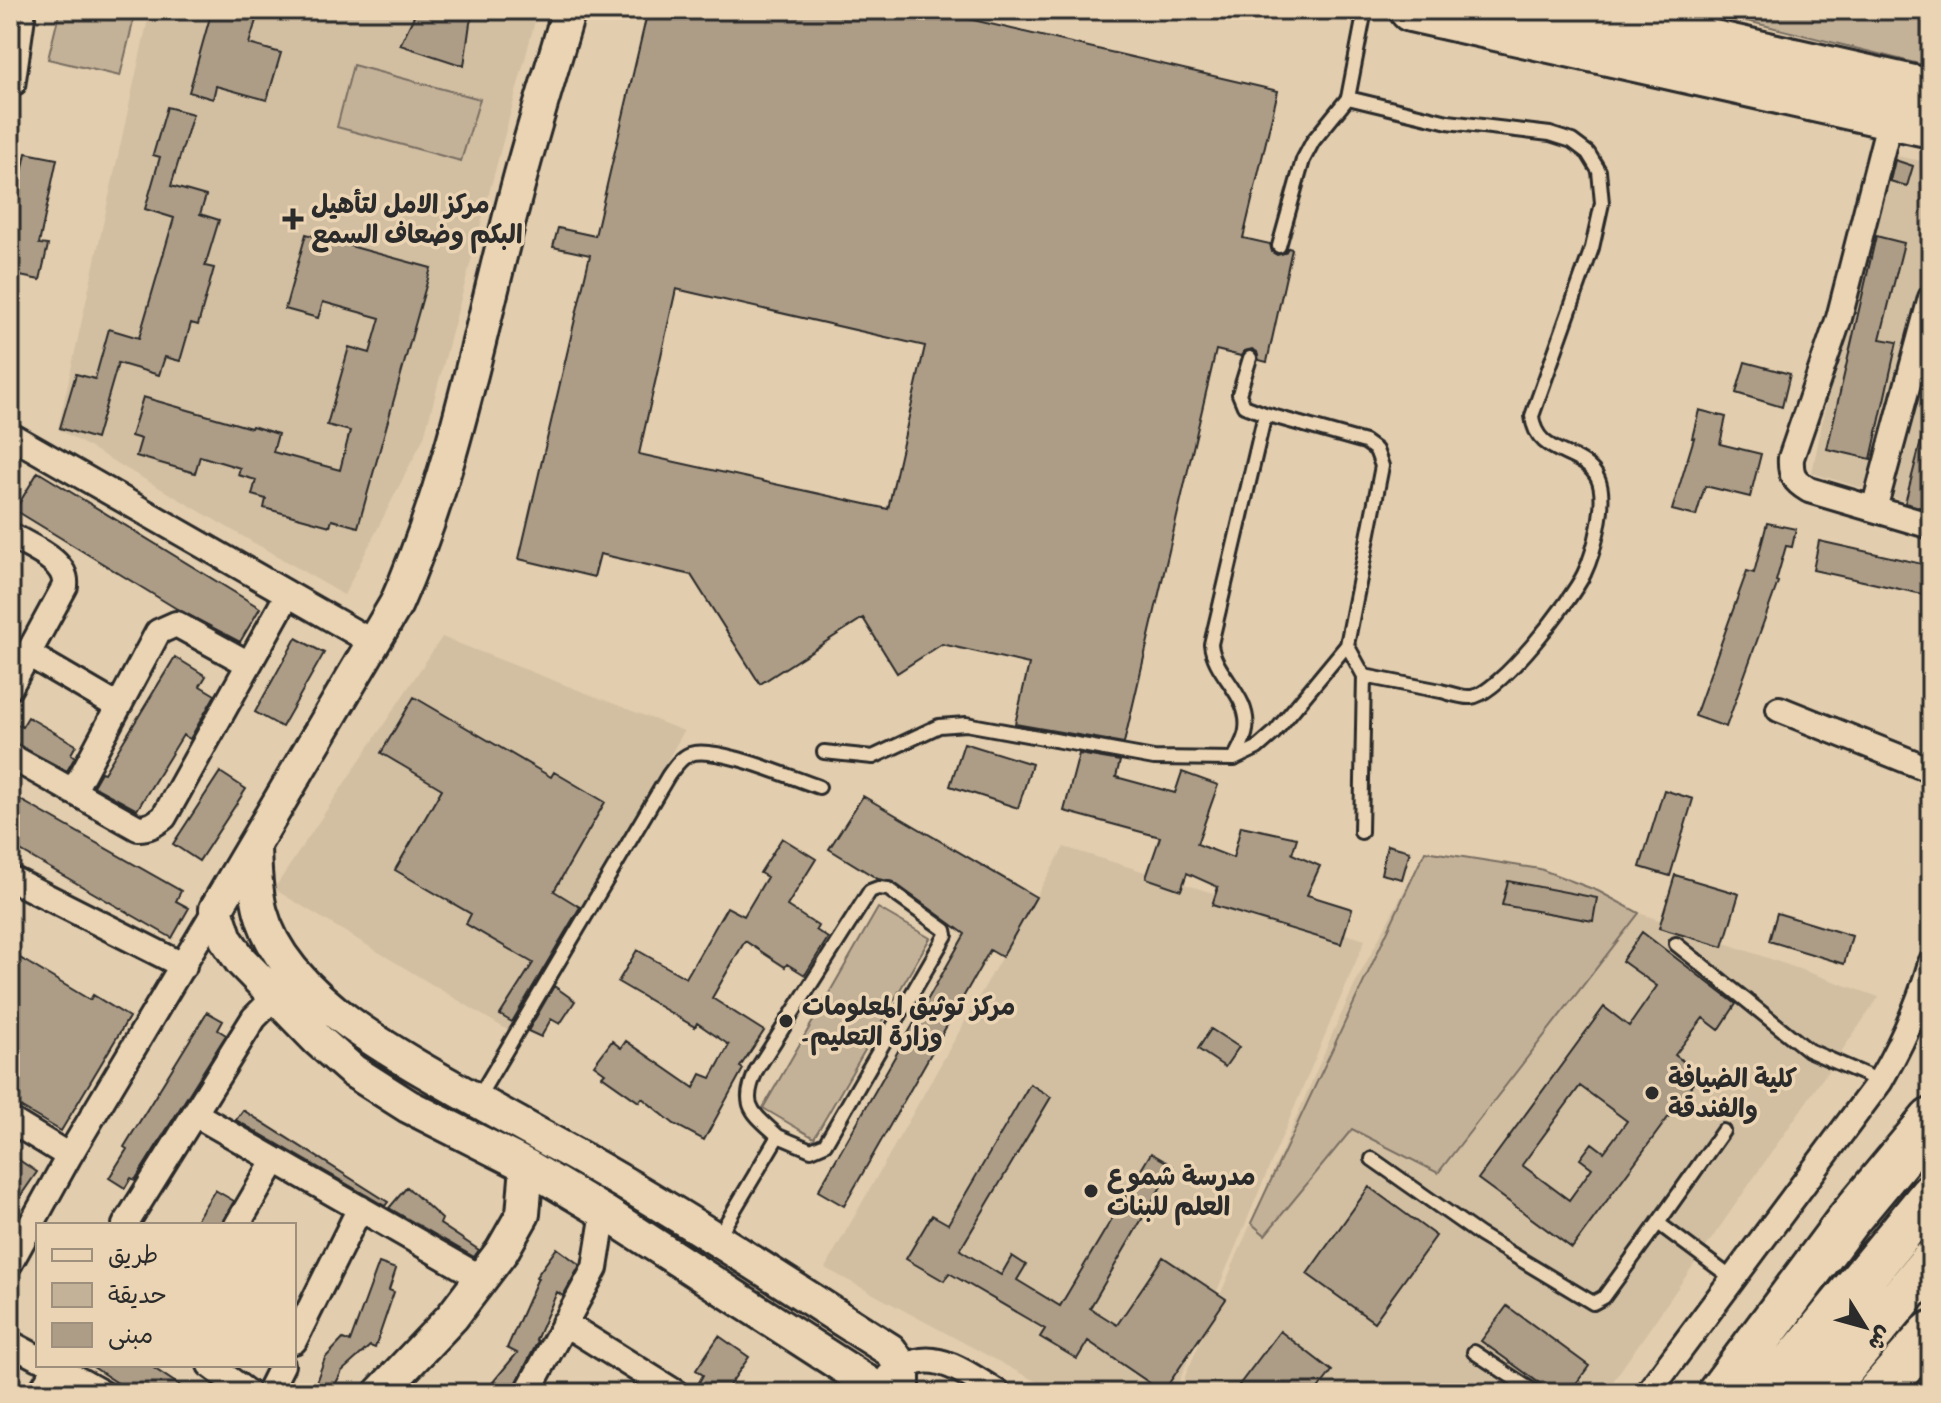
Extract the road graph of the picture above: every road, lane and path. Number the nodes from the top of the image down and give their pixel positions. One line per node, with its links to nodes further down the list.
1 (29, 10): 6 (lane)
2 (569, 10): 20 (street)
3 (1365, 10): 8 (lane)
4 (1411, 10): 9 (highway)
5 (1572, 10): 7 (highway)
6 (18, 87)
7 (1931, 91)
8 (1348, 98): 11 (lane); 24 (lane)
9 (1890, 119): 10 (highway); 16 (street)
10 (1931, 126)
11 (1279, 246)
12 (1931, 298): 16 (street)
13 (1250, 358): 14 (lane)
14 (1265, 414): 21 (lane); 30 (lane)
15 (12, 441): 19 (street)
16 (1874, 509): 17 (street)
17 (1931, 526)
18 (10, 535): 22 (street)
19 (288, 594): 20 (street); 23 (street)
20 (372, 642): 35 (street)
21 (1347, 645): 24 (lane); 30 (lane)
22 (28, 654): 25 (street); 26 (street)
23 (249, 664): 26 (street); 33 (street)
24 (1364, 676): 34 (lane)
25 (10, 687)
26 (117, 706): 33 (street)
27 (1779, 709): 31 (street)
28 (824, 752): 30 (lane)
29 (10, 756): 33 (street)
30 (1234, 759)
31 (1931, 770)
32 (819, 787): 44 (lane)
33 (73, 792)
34 (1361, 832)
35 (254, 845): 37 (street); 41 (street)
36 (10, 878): 40 (street)
37 (216, 909): 40 (street); 42 (street)
38 (1676, 944): 43 (lane)
39 (1931, 963): 43 (street)
40 (184, 966): 50 (street)
41 (307, 986): 42 (street); 44 (street)
42 (277, 999): 45 (street); 53 (street)
43 (1880, 1081): 66 (street)
44 (476, 1101): 62 (street)
45 (195, 1114): 52 (street); 58 (street)
46 (10, 1120): 50 (street)
47 (1931, 1120): 88 (highway)
48 (1723, 1131): 60 (lane)
49 (778, 1136): 49 (lane); 62 (lane)
50 (69, 1156): 57 (street)
51 (1372, 1159): 60 (lane)
52 (275, 1160): 55 (street); 59 (street)
53 (527, 1166): 56 (street); 65 (street)
54 (1931, 1195): 89 (highway)
55 (360, 1208): 65 (street); 69 (street)
56 (604, 1212): 67 (street); 76 (street)
57 (39, 1223)
58 (126, 1223)
59 (238, 1223)
60 (1658, 1223): 66 (lane)
61 (34, 1233): 64 (street)
62 (717, 1240): 76 (street)
63 (1931, 1262): 90 (highway)
64 (10, 1263)
65 (481, 1278): 82 (street)
66 (1733, 1279): 87 (street)
67 (564, 1323): 77 (street); 83 (street)
68 (1931, 1333): 91 (highway)
69 (296, 1337)
70 (10, 1343): 72 (street)
71 (1474, 1352): 86 (lane)
72 (36, 1359)
73 (213, 1367): 80 (street)
74 (281, 1367): 81 (street)
75 (58, 1372): 78 (street); 79 (street)
76 (891, 1385): 85 (street)
77 (650, 1386): 84 (street)
78 (40, 1393)
79 (102, 1393)
80 (248, 1393)
81 (268, 1393)
82 (380, 1393)
83 (527, 1393)
84 (676, 1393)
85 (998, 1393)
86 (1536, 1393)
87 (1648, 1393)
88 (1719, 1393)
89 (1769, 1393)
90 (1822, 1393)
91 (1878, 1393)

